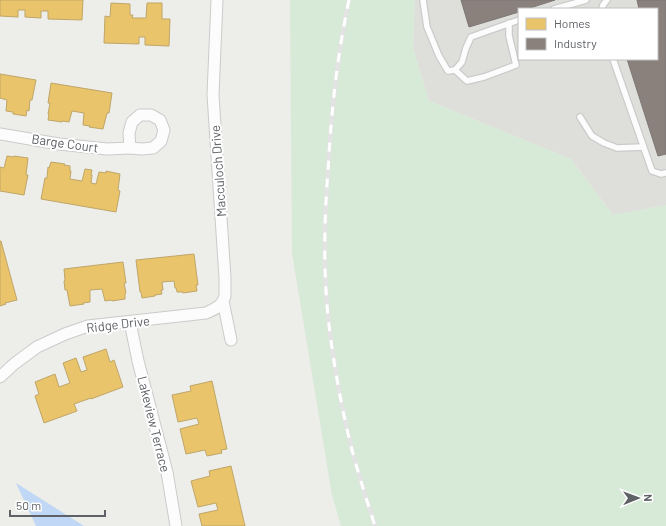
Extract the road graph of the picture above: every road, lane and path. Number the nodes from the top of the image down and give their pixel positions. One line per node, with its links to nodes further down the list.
1 (217, 0): 14 (street, Macculoch Drive)
2 (423, 0): 8 (lane)
3 (586, 0): 4 (lane)
4 (558, 8)
5 (518, 20): 6 (lane)
6 (508, 23): 8 (lane); 8 (lane)
7 (613, 60): 11 (lane)
8 (455, 70)
9 (580, 117): 11 (lane)
10 (0, 134): 12 (street, Barge Court)
11 (643, 147): 13 (lane)
12 (130, 148)
13 (666, 173)
14 (223, 301): 15 (street, Ridge Drive); 16 (street, Macculoch Drive)
15 (130, 322): 17 (street, Ridge Drive); 18 (street, Lakeview Terrace)
16 (231, 340)
17 (1, 375)
18 (176, 526)

